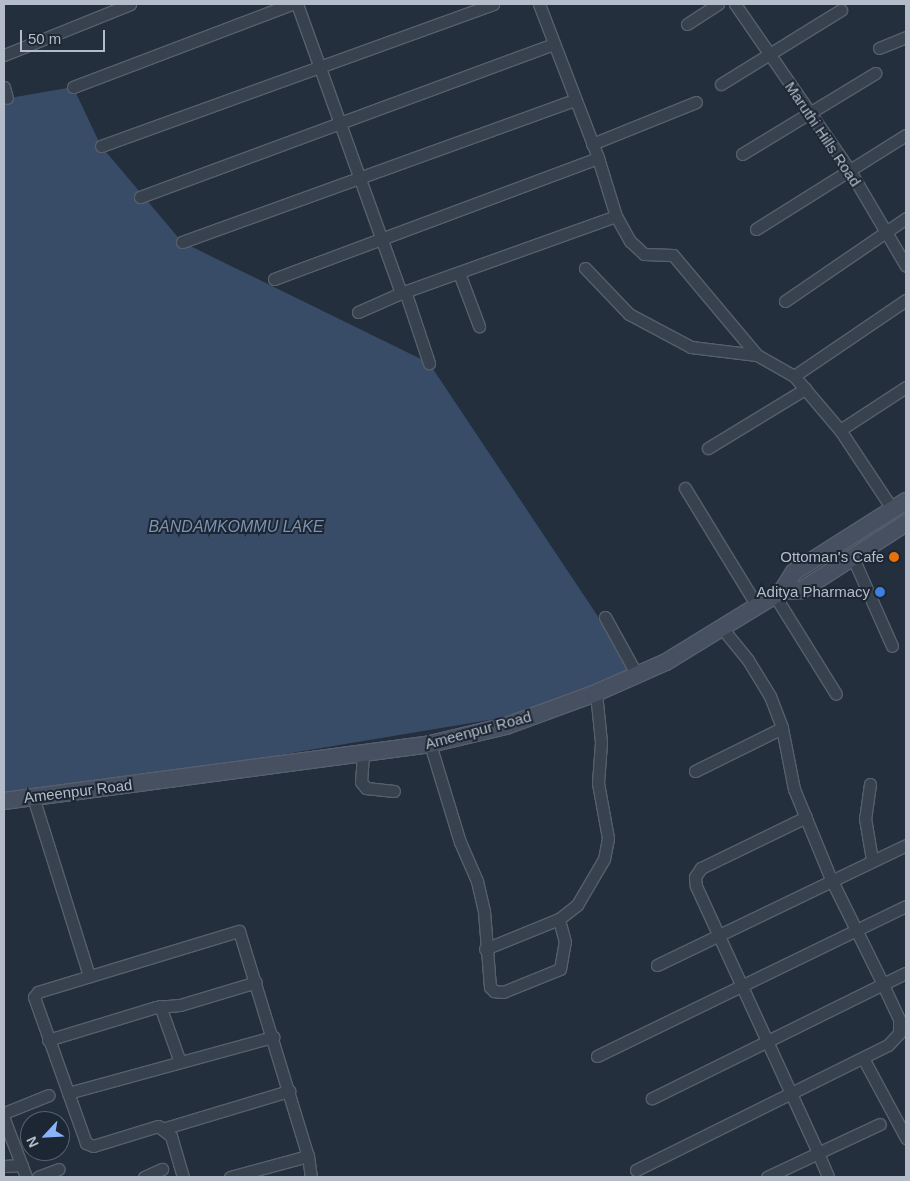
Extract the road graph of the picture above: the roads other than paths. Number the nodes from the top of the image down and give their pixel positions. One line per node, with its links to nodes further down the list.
1 (130, 4): 14 (street)
2 (290, 4): 18 (street)
3 (297, 4): 15 (street)
4 (493, 4): 15 (street)
5 (539, 4): 11 (street)
6 (718, 4): 9 (street)
7 (735, 4): 13 (street, Maruthi Hills Road)
8 (841, 10): 13 (street)
9 (687, 24)
10 (906, 37): 12 (street)
11 (553, 44): 19 (street); 22 (street)
12 (879, 48)
13 (769, 53): 17 (street); 21 (street, Maruthi Hills Road)
14 (4, 55)
15 (321, 66): 22 (street); 25 (street)
16 (875, 73): 21 (street)
17 (721, 84)
18 (73, 87)
19 (575, 100): 24 (street); 29 (street)
20 (696, 102): 24 (street)
21 (807, 112): 26 (street); 28 (street, Maruthi Hills Road)
22 (341, 120): 29 (street); 30 (street)
23 (906, 135): 28 (street)
24 (592, 144): 27 (street)
25 (101, 146)
26 (742, 154)
27 (598, 158): 31 (street); 35 (street)
28 (850, 172): 33 (street); 34 (street, Maruthi Hills Road)
29 (362, 175): 35 (street); 36 (street)
30 (140, 197)
31 (616, 216): 39 (street); 46 (street)
32 (906, 218): 34 (street)
33 (756, 229)
34 (886, 232): 37 (street, Maruthi Hills Road); 43 (street)
35 (382, 236): 40 (street); 41 (street)
36 (182, 242)
37 (906, 266)
38 (585, 268): 46 (street)
39 (460, 273): 41 (street); 45 (street)
40 (274, 279)
41 (403, 293): 44 (street); 47 (street)
42 (906, 300): 48 (street)
43 (785, 301)
44 (358, 312)
45 (479, 326)
46 (757, 355): 48 (street)
47 (429, 363)
48 (794, 376): 50 (street)
49 (906, 387): 51 (street)
50 (805, 388): 51 (street); 52 (street)
51 (840, 430): 54 (street)
52 (708, 448)
53 (685, 488): 59 (street)
54 (899, 506): 56 (street)
55 (906, 523): 57 (street, Ameenpur Road)
56 (852, 536): 57 (street); 58 (street)
57 (857, 555): 58 (street, Ameenpur Road); 62 (street)
58 (779, 593): 59 (street, Ameenpur Road); 65 (street)
59 (757, 606): 61 (street, Ameenpur Road)
60 (605, 616): 63 (street)
61 (722, 628): 63 (street, Ameenpur Road); 66 (street)
62 (892, 646)
63 (637, 675): 64 (street, Ameenpur Road)
64 (596, 693): 67 (street, Ameenpur Road); 79 (street)
65 (836, 694)
66 (782, 728): 69 (street); 74 (street)
67 (430, 744): 68 (street, Ameenpur Road); 82 (street)
68 (363, 754): 71 (street); 72 (street, Ameenpur Road)
69 (695, 771)
70 (870, 784): 76 (street)
71 (394, 791)
72 (33, 797): 73 (street, Ameenpur Road); 85 (street)
73 (4, 801)
74 (806, 817): 77 (street); 81 (street)
75 (906, 845): 76 (street)
76 (872, 860): 77 (street)
77 (831, 880): 80 (street); 81 (street)
78 (906, 906): 80 (street)
79 (559, 919): 82 (street); 82 (street)
80 (857, 930): 87 (street); 88 (street)
81 (717, 936): 83 (street); 88 (street)
82 (485, 949)
83 (657, 965)
84 (906, 973): 87 (street)
85 (89, 976): 86 (street); 91 (street)
86 (256, 982): 89 (street); 90 (street)
87 (883, 984): 92 (street); 94 (street)
88 (740, 986): 92 (street); 93 (street)
89 (160, 1006): 91 (street); 95 (street)
90 (273, 1037): 95 (street); 96 (street)
91 (48, 1040): 97 (street)
92 (768, 1041): 98 (street); 100 (street)
93 (597, 1056)
94 (863, 1058): 98 (street); 105 (street)
95 (180, 1062): 97 (street)
96 (289, 1091): 104 (street); 107 (street)
97 (68, 1093): 104 (street)
98 (792, 1093): 106 (street); 112 (street)
99 (49, 1095): 101 (street)
100 (652, 1098)
101 (4, 1113)
102 (4, 1119): 108 (street)
103 (880, 1124): 106 (street)
104 (162, 1129): 116 (street)
105 (906, 1138)
106 (818, 1153): 119 (street); 120 (street)
107 (308, 1156): 117 (street); 118 (street)
108 (22, 1165): 109 (street); 113 (street)
109 (4, 1166)
110 (59, 1169): 114 (street)
111 (162, 1169): 115 (street)
112 (636, 1170)
113 (26, 1177)
114 (38, 1177)
115 (144, 1177)
116 (183, 1177)
117 (230, 1177)
118 (311, 1177)
119 (767, 1177)
120 (828, 1177)

